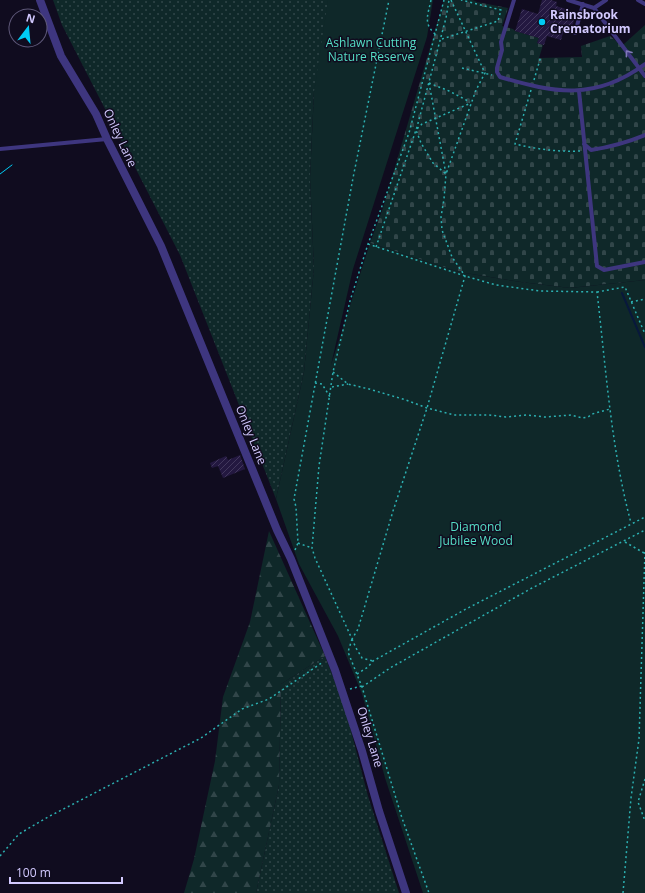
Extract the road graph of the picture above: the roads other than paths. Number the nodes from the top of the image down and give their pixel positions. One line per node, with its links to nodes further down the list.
1 (40, 0): 15 (street, Onley Lane)
2 (514, 0): 13 (lane)
3 (568, 0): 6 (lane)
4 (606, 0): 8 (lane)
5 (638, 0): 7 (lane)
6 (583, 4): 8 (lane); 9 (lane)
7 (645, 4)
8 (594, 8): 11 (lane, one-way to 8)
9 (575, 33)
10 (645, 64): 11 (lane)
11 (640, 68): 12 (lane); 13 (lane)
12 (645, 76)
13 (579, 91): 16 (lane)
14 (645, 135): 16 (lane)
15 (107, 139): 17 (lane); 19 (street, Onley Lane)
16 (584, 144): 18 (lane)
17 (0, 149)
18 (645, 262)
19 (406, 893)

